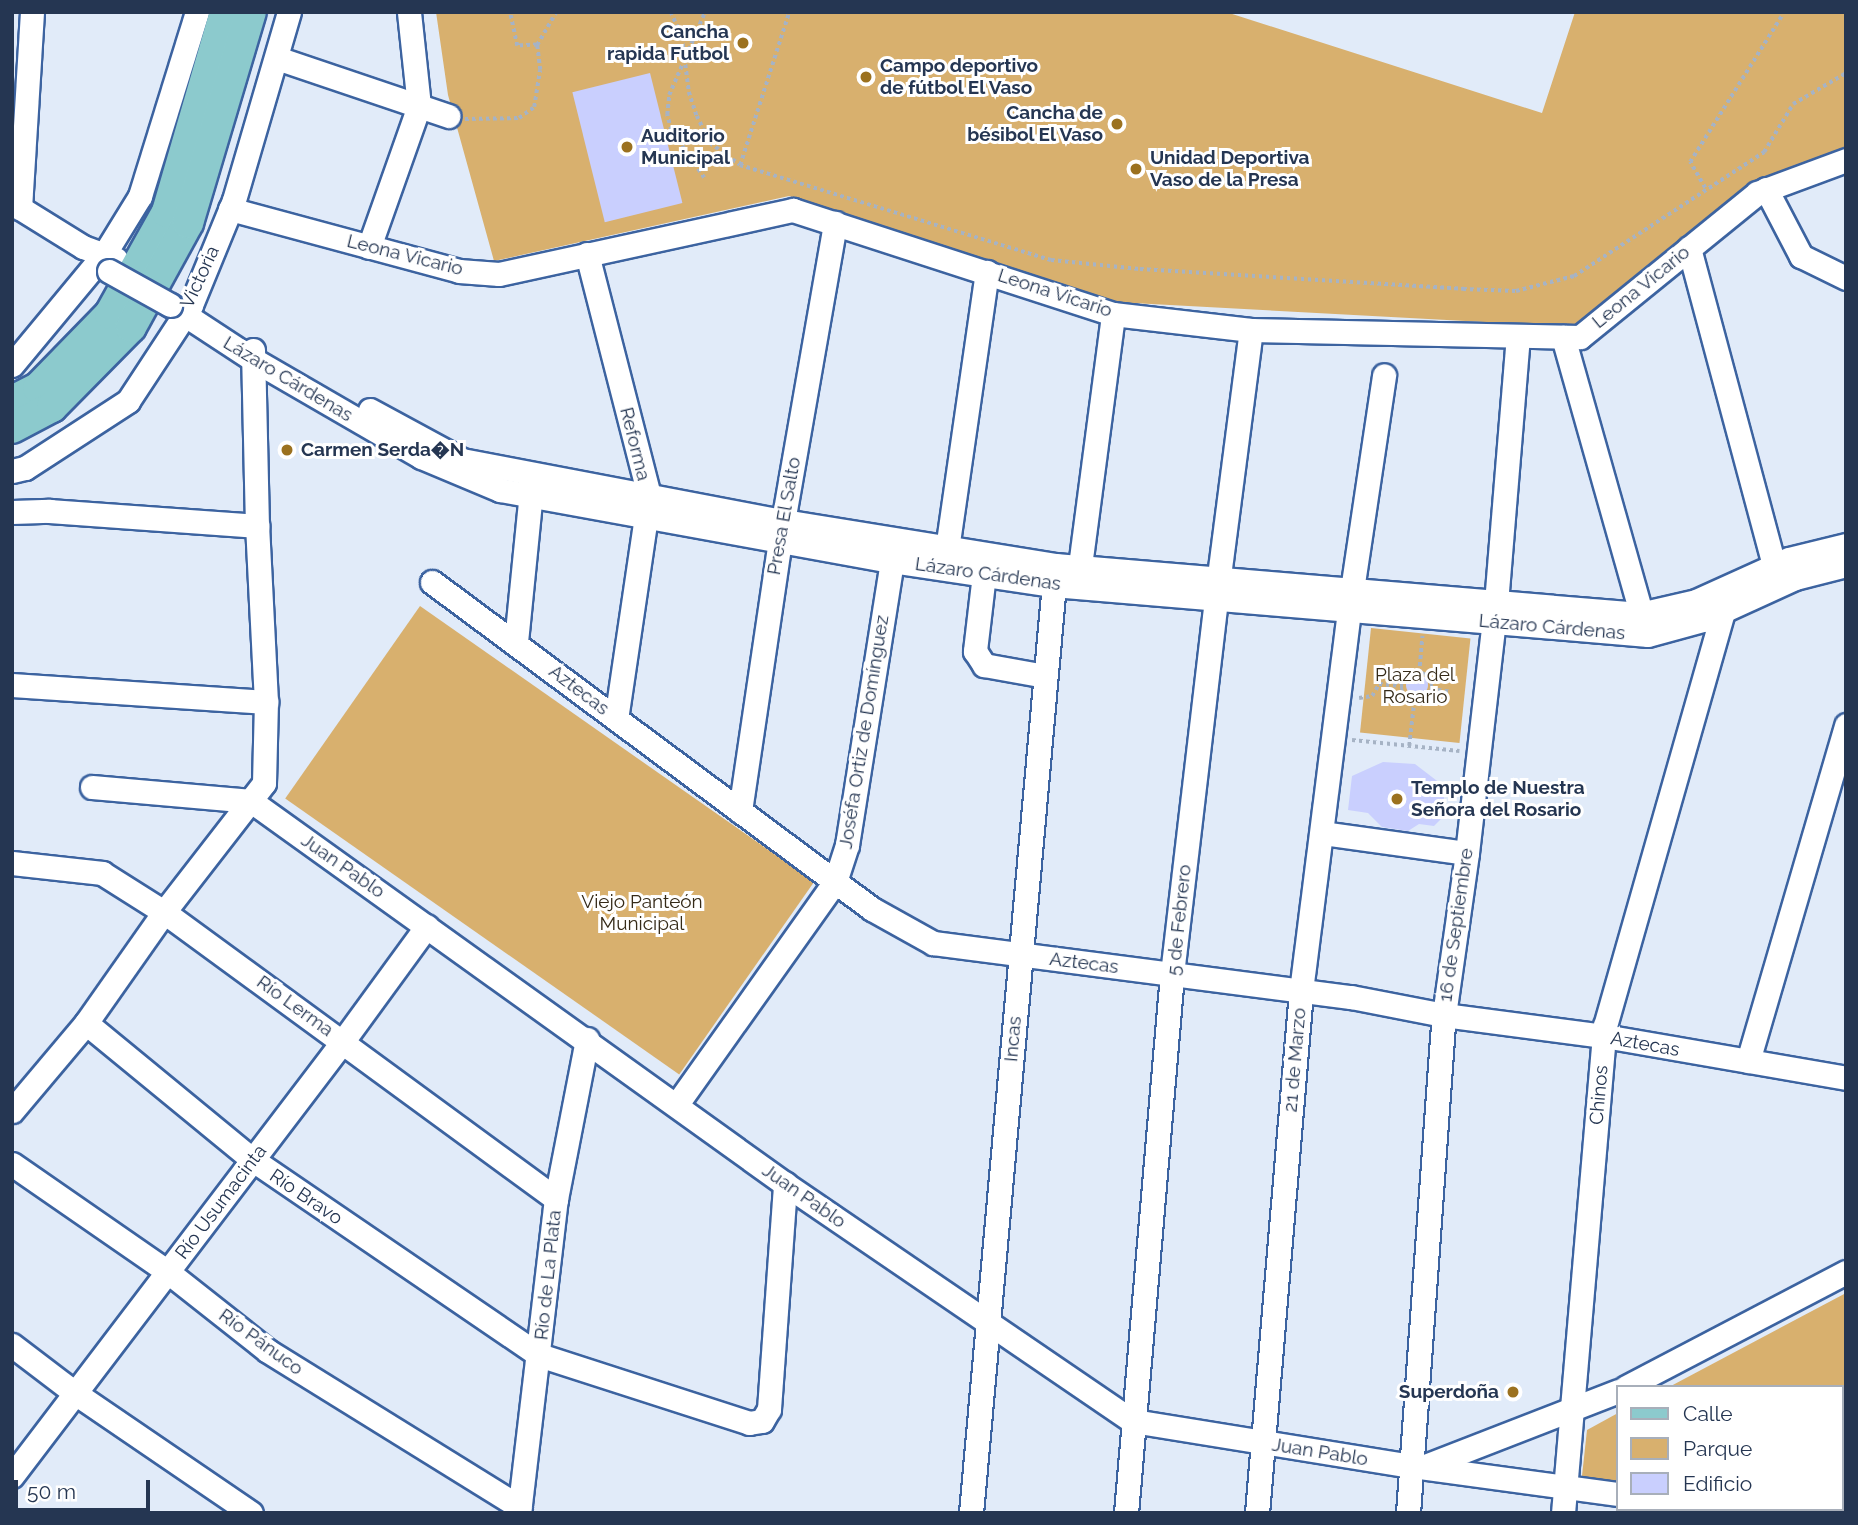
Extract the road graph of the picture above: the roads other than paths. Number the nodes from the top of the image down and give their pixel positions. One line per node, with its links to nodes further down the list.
1 (32, 12): 12 (street)
2 (197, 12): 18 (street)
3 (225, 12): 29 (main road)
4 (251, 12): 30 (main road)
5 (289, 12): 7 (street, Victoria)
6 (409, 12): 8 (street)
7 (277, 58): 8 (street); 13 (street, Victoria)
8 (419, 106): 9 (street); 15 (street)
9 (448, 116)
10 (1846, 160): 11 (street, Leona Vicario)
11 (1766, 190): 16 (street, Leona Vicario); 20 (street)
12 (16, 206): 18 (street, Lázaro Cárdenas)
13 (230, 209): 15 (street, Leona Vicario); 21 (street, Victoria)
14 (835, 223): 17 (street, Leona Vicario); 19 (street, Leona Vicario); 36 (street, Presa El Salto)
15 (369, 247): 17 (street, Leona Vicario)
16 (1689, 248): 24 (street, Leona Vicario); 43 (street)
17 (587, 254): 33 (street, Reforma)
18 (103, 259): 21 (street, Lázaro Cárdenas); 27 (street)
19 (987, 272): 22 (street, Leona Vicario); 38 (street)
20 (1846, 278)
21 (180, 305): 26 (street, Lázaro Cárdenas); 31 (street, Victoria)
22 (1113, 314): 23 (street, Leona Vicario); 44 (street)
23 (1251, 330): 25 (street, Leona Vicario); 46 (street, 5 de Febrero)
24 (1563, 337): 25 (street, Leona Vicario); 50 (street)
25 (1518, 338): 49 (street, 16 de Septiembre)
26 (254, 352): 32 (street, Lázaro Cárdenas); 35 (street)
27 (12, 365)
28 (1384, 374): 48 (street, 21 de Marzo)
29 (12, 401)
30 (12, 428)
31 (12, 471)
32 (531, 486): 33 (street, Lázaro Cárdenas); 51 (street)
33 (646, 506): 36 (street, Lázaro Cárdenas); 55 (street, Reforma)
34 (12, 512): 35 (street)
35 (257, 526): 54 (street)
36 (781, 530): 39 (street, Lázaro Cárdenas); 59 (street, Presa El Salto)
37 (1846, 545): 43 (street, Lázaro Cárdenas)
38 (947, 549): 39 (street, Lázaro Cárdenas); 42 (street, Lázaro Cárdenas)
39 (894, 550): 41 (street, Lázaro Cárdenas); 63 (street, Joséfa Ortiz de Domínguez)
40 (1846, 565): 43 (street, Lázaro Cárdenas)
41 (984, 574): 42 (street, Lázaro Cárdenas); 52 (street)
42 (1054, 575): 44 (street, Lázaro Cárdenas); 52 (street, Incas)
43 (1776, 575): 47 (street, Lázaro Cárdenas)
44 (1079, 577): 46 (street, Lázaro Cárdenas)
45 (432, 582): 51 (street, Aztecas)
46 (1217, 589): 48 (street, Lázaro Cárdenas); 67 (street, 5 de Febrero)
47 (1726, 598): 50 (street, Lázaro Cárdenas); 71 (street, Chinos)
48 (1351, 600): 49 (street, Lázaro Cárdenas); 60 (street, 21 de Marzo)
49 (1494, 612): 50 (street, Lázaro Cárdenas); 61 (street, 16 de Septiembre)
50 (1644, 624)
51 (516, 642): 55 (street, Aztecas)
52 (1045, 676): 66 (street, Incas)
53 (12, 685): 54 (street)
54 (265, 702): 58 (street)
55 (616, 719): 59 (street, Aztecas)
56 (1846, 725): 74 (street)
57 (92, 787): 58 (street)
58 (251, 801): 64 (street); 65 (street, Juan Pablo)
59 (740, 811): 63 (street, Aztecas)
60 (1322, 833): 61 (street); 68 (street, 21 de Marzo)
61 (1467, 853): 69 (street, 16 de Septiembre)
62 (12, 863): 64 (street, Río Lerma)
63 (835, 881): 66 (street, Aztecas); 76 (street, Joséfa Ortiz de Domínguez)
64 (164, 912): 70 (street); 73 (street, Río Lerma)
65 (427, 926): 72 (street, Juan Pablo); 73 (street, Río Usumacinta)
66 (1020, 955): 67 (street, Aztecas); 84 (street, Incas)
67 (1172, 974): 68 (street, Aztecas); 91 (street, 5 de Febrero)
68 (1301, 991): 69 (street, Aztecas); 92 (street, 21 de Marzo)
69 (1444, 1015): 71 (street, Aztecas); 93 (street, 16 de Septiembre)
70 (86, 1023): 77 (street); 78 (street, Río Bravo)
71 (1605, 1036): 74 (street, Aztecas); 90 (street, Chinos)
72 (587, 1040): 76 (street, Juan Pablo); 81 (street, Río de La Plata)
73 (343, 1041): 78 (street, Río Usumacinta); 81 (street, Río Lerma)
74 (1748, 1061): 75 (street, Aztecas)
75 (1846, 1078)
76 (677, 1104): 80 (street, Juan Pablo)
77 (12, 1111)
78 (253, 1160): 82 (street, Río Usumacinta); 86 (street, Río Bravo)
79 (12, 1164): 82 (street, Río Pánuco)
80 (785, 1184): 84 (street, Juan Pablo); 86 (street, Río Bravo)
81 (556, 1199): 86 (street, Río de La Plata)
82 (168, 1272): 89 (street, Río Usumacinta); 97 (street, Río Pánuco)
83 (1846, 1272): 87 (street)
84 (988, 1324): 91 (street, Juan Pablo); 99 (street, Incas)
85 (12, 1345): 89 (street)
86 (539, 1355): 97 (street, Río de La Plata)
87 (1630, 1385)
88 (1616, 1392): 90 (street)
89 (75, 1393): 94 (street, Río Usumacinta); 98 (street)
90 (1569, 1411): 93 (street); 95 (street, Chinos)
91 (1133, 1421): 92 (street, Juan Pablo); 100 (street, 5 de Febrero)
92 (1261, 1443): 93 (street, Juan Pablo); 101 (street, 21 de Marzo)
93 (1416, 1466): 95 (street, Juan Pablo); 102 (street, 16 de Septiembre)
94 (12, 1476)
95 (1564, 1486): 96 (street, Juan Pablo); 103 (street, Chinos)
96 (1616, 1494)
97 (519, 1510)
98 (251, 1513)
99 (971, 1513)
100 (1126, 1513)
101 (1257, 1513)
102 (1408, 1513)
103 (1563, 1513)

